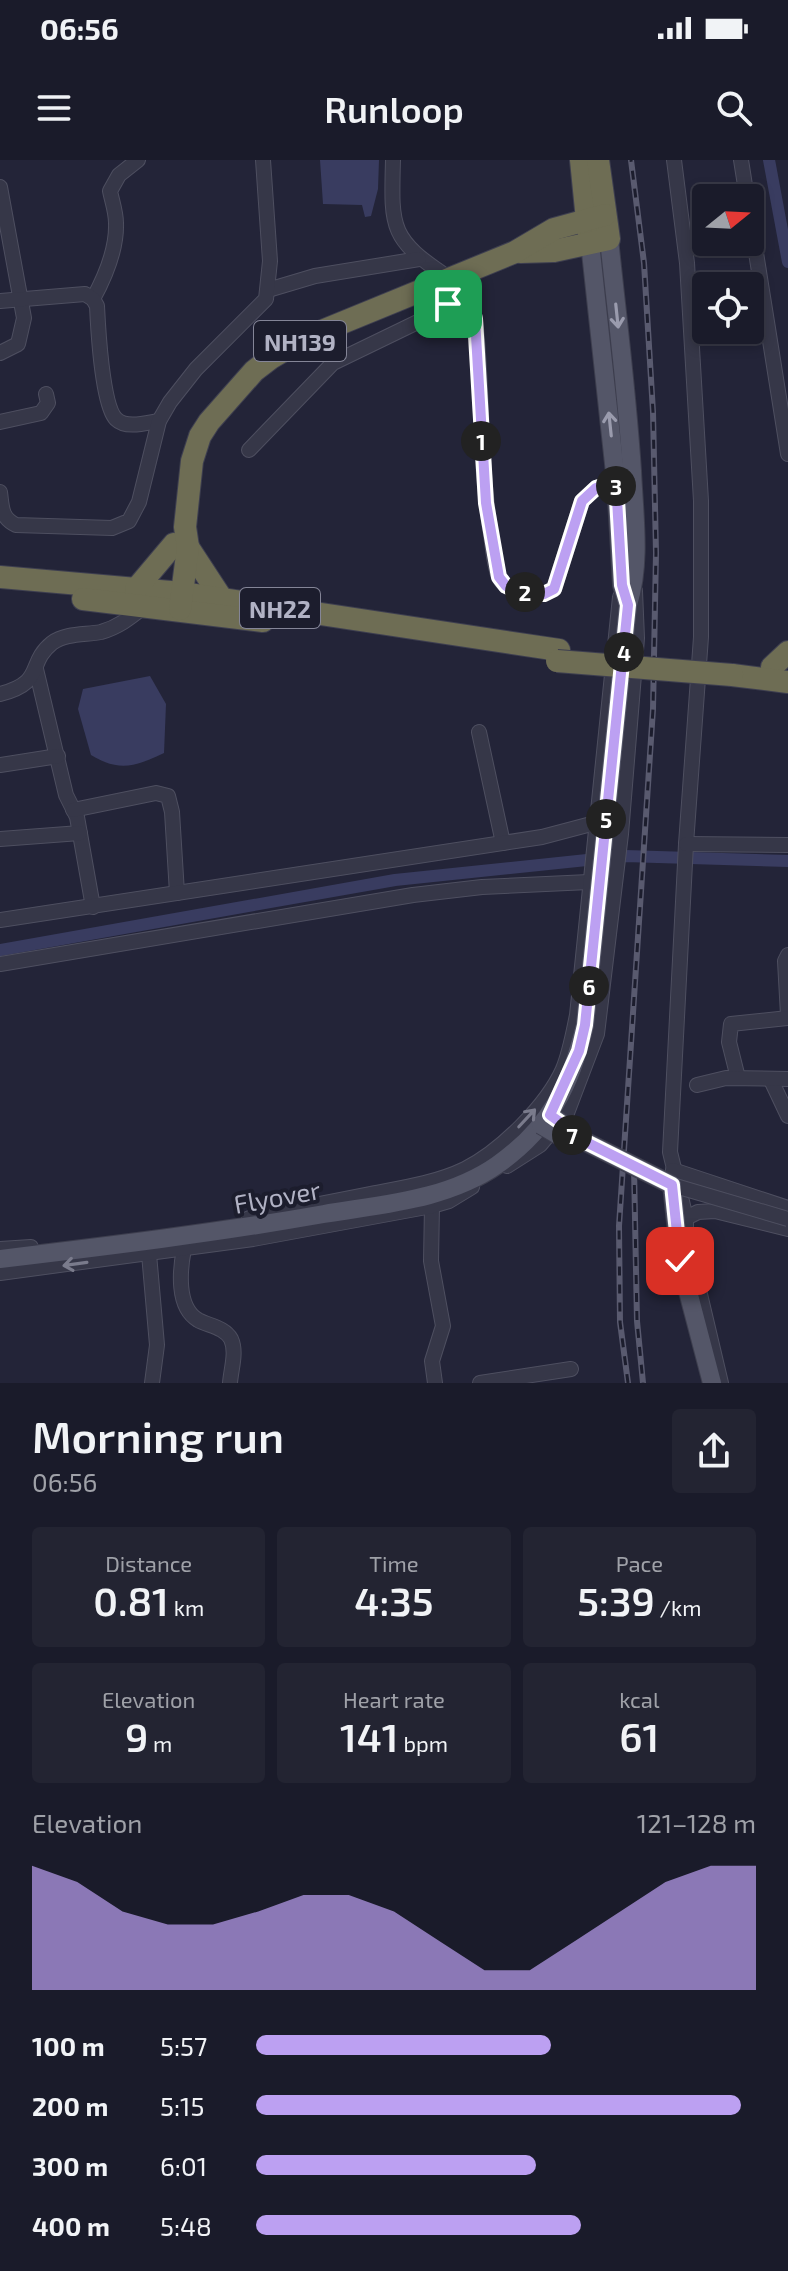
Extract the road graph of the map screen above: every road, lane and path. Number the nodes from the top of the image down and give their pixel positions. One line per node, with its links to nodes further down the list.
1 (138, 160): 18 (street)
2 (263, 160): 16 (street)
3 (393, 160): 14 (street)
4 (581, 160): 10 (highway)
5 (598, 160): 10 (highway)
6 (674, 160): 48 (street)
7 (741, 160): 8 (street)
8 (745, 184)
9 (0, 187): 17 (street)
10 (596, 216): 11 (highway); 12 (highway, NH139)
11 (599, 241): 12 (highway, NH139); 26 (main road, one-way to 11); 32 (main road, one-way to 32)
12 (515, 252): 15 (highway, NH139)
13 (757, 256): 25 (street)
14 (419, 259): 15 (street); 16 (street)
15 (449, 278): 30 (highway, NH139)
16 (268, 290): 22 (street)
17 (20, 299): 18 (street); 19 (street); 20 (street)
18 (93, 299): 22 (street)
19 (0, 301)
20 (0, 353)
21 (46, 394): 23 (street)
22 (159, 421): 28 (street)
23 (0, 422)
24 (249, 450): 26 (street)
25 (788, 454)
26 (616, 482): 32 (main road)
27 (0, 492): 28 (street)
28 (16, 525): 29 (street)
29 (0, 532)
30 (182, 540): 34 (highway); 35 (highway); 35 (highway, NH139)
31 (0, 577): 35 (highway, NH22)
32 (628, 584): 44 (street); 62 (main road, Flyover); 64 (street)
33 (0, 591): 35 (highway, NH22)
34 (222, 599): 35 (highway, NH22); 36 (highway, NH22)
35 (163, 600): 36 (highway, NH22); 38 (street)
36 (558, 656): 37 (highway, NH22)
37 (784, 668)
38 (36, 669): 39 (street); 41 (street)
39 (0, 694)
40 (479, 732): 47 (street)
41 (58, 756): 42 (street); 43 (street)
42 (0, 765)
43 (73, 810): 45 (street); 51 (street)
44 (594, 830): 47 (street); 50 (street)
45 (80, 833): 46 (street); 52 (street)
46 (0, 839)
47 (503, 843): 51 (street)
48 (686, 844): 49 (street); 63 (street)
49 (788, 845)
50 (590, 877): 55 (street); 69 (street, one-way to 50)
51 (177, 893): 52 (street)
52 (93, 907): 53 (street)
53 (0, 920)
54 (788, 955): 56 (street)
55 (0, 964)
56 (788, 1016): 57 (street)
57 (738, 1078): 59 (street); 60 (street)
58 (788, 1079): 59 (street)
59 (771, 1080): 61 (street)
60 (697, 1085)
61 (788, 1116)
62 (546, 1120): 63 (main road, bridge); 72 (main road, Flyover)
63 (672, 1177): 65 (street); 66 (street); 67 (street, bridge); 79 (main road)
64 (432, 1206): 70 (street); 77 (street)
65 (788, 1208)
66 (686, 1218): 68 (street); 80 (street)
67 (788, 1219)
68 (788, 1229)
69 (0, 1249)
70 (184, 1249): 71 (street); 76 (street)
71 (149, 1254): 73 (street, one-way to 73); 75 (street)
72 (0, 1259)
73 (0, 1273)
74 (571, 1369): 78 (street)
75 (152, 1383)
76 (230, 1383)
77 (435, 1383)
78 (480, 1383)
79 (712, 1383)
80 (721, 1383)

